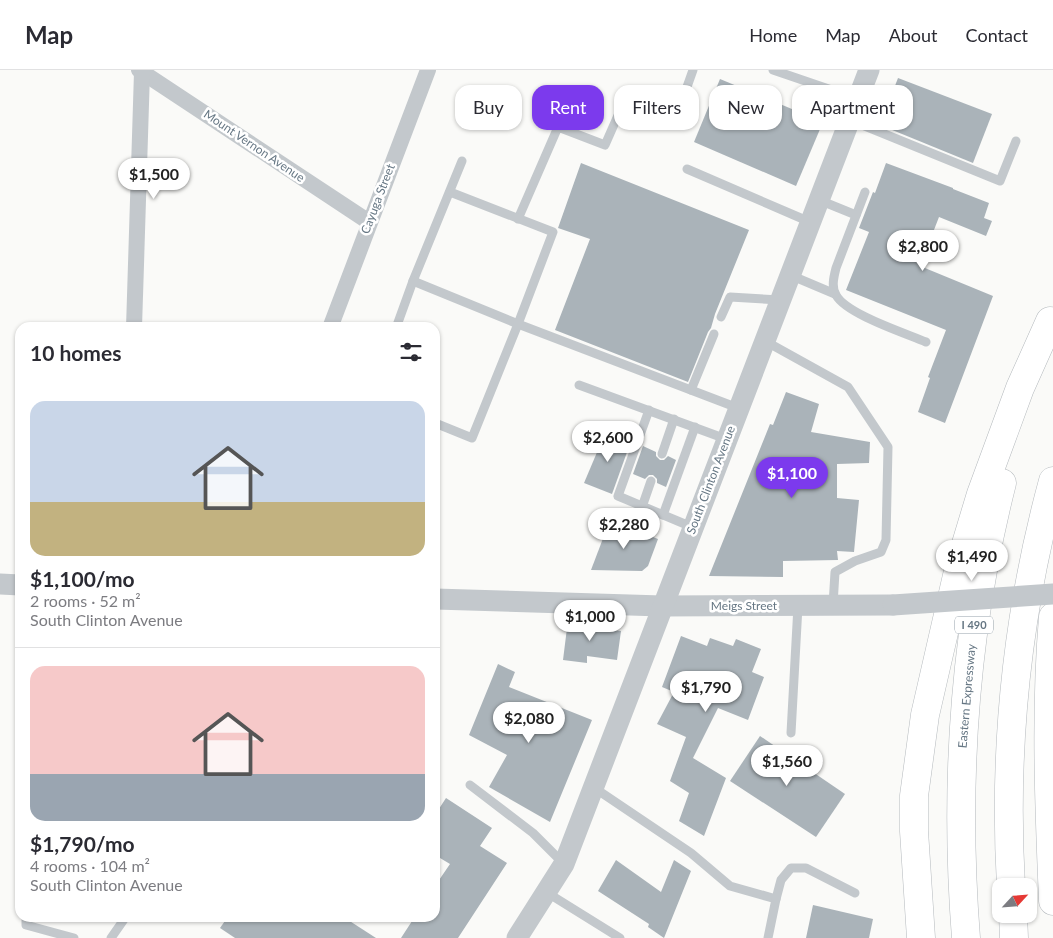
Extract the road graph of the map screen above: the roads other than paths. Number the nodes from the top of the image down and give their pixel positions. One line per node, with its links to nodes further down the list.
1 (428, 70): 18 (street, Cayuga Street)
2 (694, 70): 17 (lane)
3 (773, 70): 6 (lane)
4 (869, 70): 7 (street, South Clinton Avenue)
5 (140, 71): 18 (street, Mount Vernon Avenue); 26 (street)
6 (817, 85)
7 (863, 85)
8 (846, 130): 15 (street, South Clinton Avenue)
9 (875, 130): 10 (lane)
10 (1016, 141)
11 (462, 161): 13 (lane)
12 (687, 169): 19 (lane)
13 (450, 192): 17 (lane); 21 (lane)
14 (865, 192): 16 (lane)
15 (819, 200): 16 (lane); 19 (street, South Clinton Avenue)
16 (856, 215): 22 (lane)
17 (518, 218): 29 (lane)
18 (369, 222): 27 (street, Cayuga Street)
19 (810, 222): 20 (street, South Clinton Avenue)
20 (790, 275): 22 (lane); 23 (street, South Clinton Avenue)
21 (413, 281): 28 (lane); 29 (lane)
22 (835, 294): 32 (lane)
23 (780, 300): 24 (lane); 31 (street, South Clinton Avenue)
24 (721, 318)
25 (1052, 318): 72 (highway); 73 (highway, Eastern Expressway / I 490)
26 (134, 322)
27 (332, 322)
28 (398, 322)
29 (518, 324): 34 (lane); 38 (lane)
30 (714, 334): 34 (lane)
31 (764, 340): 35 (street, South Clinton Avenue); 53 (lane)
32 (926, 342)
33 (579, 385): 36 (lane)
34 (691, 390): 35 (lane)
35 (738, 408): 40 (street, South Clinton Avenue)
36 (649, 410): 37 (lane); 44 (lane)
37 (674, 420): 39 (lane); 41 (lane)
38 (440, 425)
39 (695, 427): 40 (lane); 45 (lane)
40 (726, 439): 46 (street, South Clinton Avenue)
41 (662, 454)
42 (651, 481): 44 (lane)
43 (1053, 481): 59 (highway)
44 (642, 507): 45 (lane)
45 (663, 515): 46 (lane)
46 (692, 527): 51 (street, South Clinton Avenue)
47 (0, 584): 48 (street)
48 (15, 584)
49 (1053, 594): 53 (street, Meigs Street, bridge)
50 (440, 598): 51 (street, Meigs Street)
51 (662, 606): 52 (street, Meigs Street); 57 (street, South Clinton Avenue)
52 (798, 606): 53 (street, Meigs Street); 55 (lane)
53 (833, 606)
54 (1053, 617): 63 (highway)
55 (791, 733)
56 (470, 785): 58 (lane)
57 (593, 787): 58 (street, South Clinton Avenue); 62 (lane)
58 (564, 864): 60 (street, South Clinton Avenue)
59 (1011, 878)
60 (546, 892): 69 (street, South Clinton Avenue); 70 (lane)
61 (855, 892): 62 (lane)
62 (776, 900): 71 (lane)
63 (1053, 901)
64 (26, 922): 67 (lane)
65 (122, 922): 68 (lane)
66 (1013, 923): 74 (highway)
67 (74, 938)
68 (111, 938)
69 (517, 938)
70 (620, 938)
71 (768, 938)
72 (921, 938)
73 (966, 938)
74 (1014, 938)

